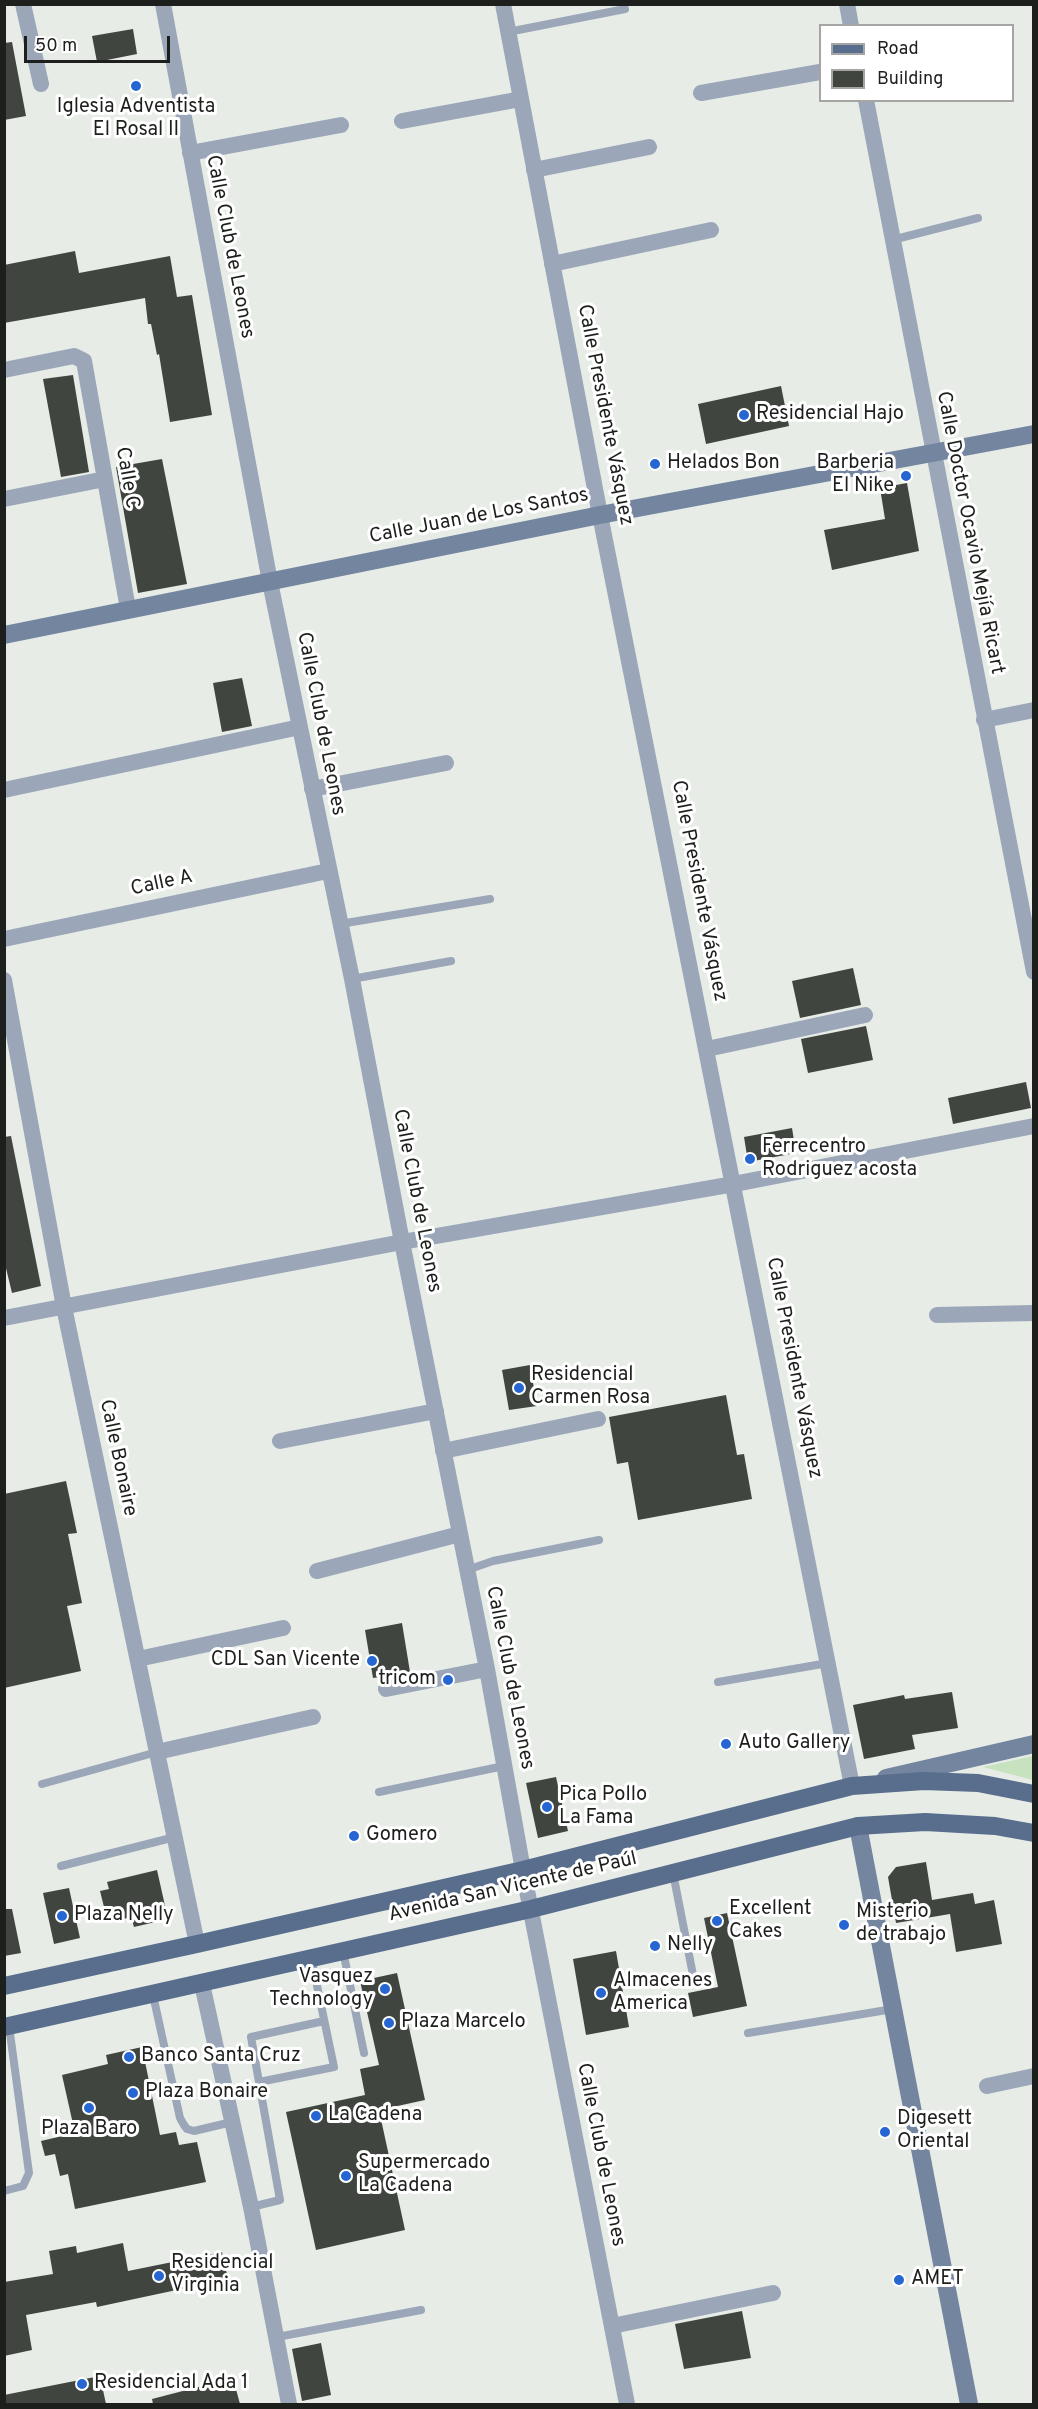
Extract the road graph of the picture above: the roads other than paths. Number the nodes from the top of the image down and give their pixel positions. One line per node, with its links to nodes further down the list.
1 (23, 4): 9 (street)
2 (163, 4): 16 (street, Calle Club de Leones)
3 (502, 4): 7 (street, Calle Presidente Vásquez)
4 (847, 4): 6 (street)
5 (625, 9): 7 (lane)
6 (851, 24)
7 (508, 32): 11 (street, Calle Presidente Vásquez)
8 (819, 72): 10 (street)
9 (41, 84)
10 (701, 93)
11 (520, 99): 13 (street); 17 (street, Calle Presidente Vásquez)
12 (866, 102): 20 (street, Calle Doctor Ocavio Mejía Ricart)
13 (402, 121)
14 (341, 125): 16 (street)
15 (649, 147): 17 (street)
16 (190, 153): 28 (street, Calle Club de Leones)
17 (534, 170): 21 (street, Calle Presidente Vásquez)
18 (978, 218): 20 (lane)
19 (711, 230): 21 (street)
20 (892, 240): 24 (street, Calle Doctor Ocavio Mejía Ricart)
21 (552, 264): 27 (street, Calle Presidente Vásquez)
22 (4, 370): 25 (street, Calle C)
23 (1034, 434): 24 (street, Calle Juan de Los Santos)
24 (932, 452): 27 (street, Calle Juan de Los Santos); 32 (street, Calle Doctor Ocavio Mejía Ricart)
25 (105, 479): 26 (street); 29 (street, Calle C)
26 (4, 499)
27 (600, 515): 28 (street, Calle Juan de Los Santos); 47 (street, Calle Presidente Vásquez)
28 (270, 582): 29 (street, Calle Juan de Los Santos); 33 (street, Calle Club de Leones)
29 (128, 609): 30 (street, Calle Juan de Los Santos)
30 (4, 635)
31 (1034, 710): 32 (street)
32 (984, 720): 41 (street, Calle Doctor Ocavio Mejía Ricart)
33 (300, 727): 35 (street, Calle Club de Leones); 36 (street)
34 (446, 763): 35 (street)
35 (312, 789): 37 (street, Calle Club de Leones)
36 (4, 790)
37 (328, 871): 39 (street, Calle Club de Leones); 40 (street, Calle A)
38 (490, 899): 39 (lane)
39 (340, 924): 44 (street, Calle Club de Leones)
40 (4, 939)
41 (1032, 954): 43 (street, Calle Doctor Ocavio Mejía Ricart)
42 (452, 961): 44 (lane)
43 (1034, 972)
44 (352, 979): 50 (street, Calle Club de Leones)
45 (4, 980): 51 (street, Calle Bonaire)
46 (865, 1014): 47 (street)
47 (707, 1049): 49 (street, Calle Presidente Vásquez)
48 (1034, 1126): 49 (street)
49 (734, 1184): 50 (street); 65 (street, Calle Presidente Vásquez)
50 (402, 1242): 51 (street); 55 (street, Calle Club de Leones)
51 (64, 1307): 54 (street); 64 (street, Calle Bonaire)
52 (1034, 1313): 53 (street)
53 (937, 1315)
54 (4, 1318)
55 (436, 1412): 57 (street); 58 (street, Calle Club de Leones)
56 (598, 1419): 58 (street)
57 (280, 1441)
58 (443, 1451): 59 (street, Calle Club de Leones)
59 (460, 1534): 61 (street, Calle Club de Leones); 62 (street)
60 (599, 1540): 61 (lane)
61 (467, 1570): 66 (street, Calle Club de Leones)
62 (317, 1571)
63 (283, 1628): 64 (street)
64 (138, 1659): 71 (street, Calle Bonaire)
65 (828, 1664): 67 (lane); 74 (street, Calle Presidente Vásquez)
66 (487, 1669): 68 (street); 72 (street, Calle Club de Leones)
67 (718, 1682)
68 (386, 1689)
69 (313, 1717): 71 (street)
70 (1034, 1744): 74 (street, Avenida San Vicente de Paúl)
71 (158, 1752): 73 (lane); 79 (street, Calle Bonaire)
72 (504, 1766): 75 (lane); 81 (street, Calle Club de Leones)
73 (42, 1784)
74 (852, 1786): 76 (main road, Avenida San Vicente de Paúl); 81 (main road, Avenida San Vicente de Paúl)
75 (380, 1792)
76 (1034, 1794)
77 (858, 1826): 78 (main road, Avenida San Vicente de Paúl); 82 (main road, Avenida San Vicente de Paúl); 91 (street)
78 (1034, 1833)
79 (175, 1837): 80 (lane); 84 (street, Calle Bonaire)
80 (61, 1866)
81 (523, 1870): 83 (street, Calle Club de Leones); 84 (main road, Avenida San Vicente de Paúl)
82 (673, 1873): 83 (main road, Avenida San Vicente de Paúl); 87 (lane)
83 (531, 1910): 85 (main road, Avenida San Vicente de Paúl); 104 (street, Calle Club de Leones)
84 (197, 1944): 89 (main road, Avenida San Vicente de Paúl)
85 (343, 1951): 86 (main road, Avenida San Vicente de Paúl); 95 (lane)
86 (311, 1958): 88 (main road, Avenida San Vicente de Paúl); 92 (lane)
87 (693, 1975)
88 (202, 1984): 90 (main road, Avenida San Vicente de Paúl); 99 (street)
89 (4, 1986)
90 (153, 1995): 93 (main road, Avenida San Vicente de Paúl); 99 (lane)
91 (893, 2009): 94 (lane); 108 (street)
92 (324, 2020): 97 (lane); 97 (lane)
93 (7, 2026): 100 (lane)
94 (748, 2033)
95 (364, 2053)
96 (1034, 2076): 98 (street)
97 (259, 2082): 101 (lane)
98 (987, 2086)
99 (232, 2122): 101 (street)
100 (4, 2191)
101 (250, 2207): 105 (street)
102 (773, 2293): 104 (street)
103 (421, 2310): 105 (lane)
104 (612, 2326): 107 (street, Calle Club de Leones)
105 (277, 2337): 106 (street)
106 (289, 2404)
107 (627, 2404)
108 (969, 2404)

